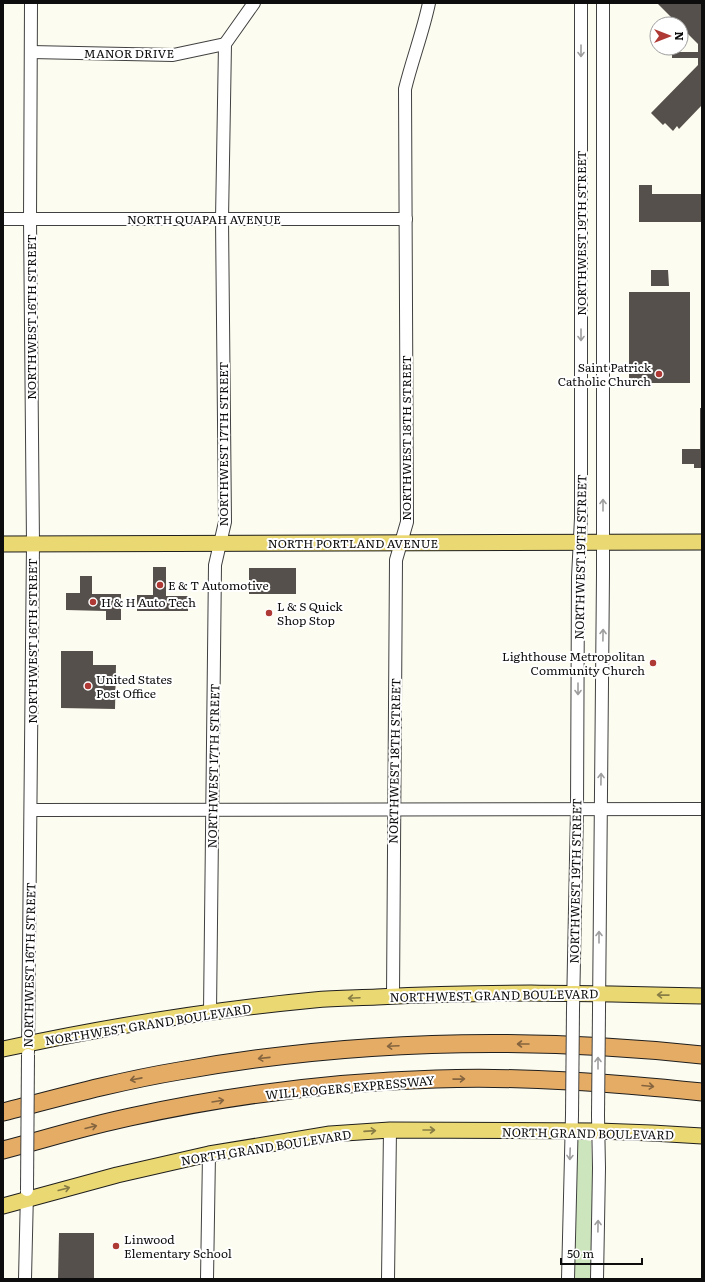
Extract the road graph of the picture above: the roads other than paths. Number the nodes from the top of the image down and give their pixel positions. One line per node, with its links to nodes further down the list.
1 (31, 3): 7 (street, NORTHWEST 16TH STREET)
2 (254, 3): 6 (street)
3 (429, 3): 11 (street, NORTHWEST 18TH STREET)
4 (581, 3): 12 (street, NORTHWEST 19TH STREET, one-way to 12)
5 (603, 3): 13 (street, NORTHWEST 19TH STREET, one-way to 5)
6 (225, 44): 7 (street, MANOR DRIVE); 10 (street, NORTHWEST 17TH STREET)
7 (32, 52): 9 (street, NORTHWEST 16TH STREET)
8 (3, 219): 9 (street, NORTH QUAPAH AVENUE)
9 (30, 220): 10 (street, NORTH QUAPAH AVENUE); 18 (street, NORTHWEST 16TH STREET)
10 (222, 220): 11 (street, NORTH QUAPAH AVENUE); 15 (street, NORTHWEST 17TH STREET)
11 (406, 220): 16 (street, NORTHWEST 18TH STREET)
12 (580, 542): 13 (main road, NORTH PORTLAND AVENUE); 16 (main road, NORTH PORTLAND AVENUE); 19 (street, NORTHWEST 19TH STREET, one-way to 19)
13 (603, 542): 14 (main road, NORTH PORTLAND AVENUE); 20 (street, NORTHWEST 19TH STREET, one-way to 13)
14 (702, 542)
15 (220, 543): 16 (main road, NORTH PORTLAND AVENUE); 18 (main road, NORTH PORTLAND AVENUE); 23 (street, NORTHWEST 17TH STREET)
16 (401, 543): 24 (street, NORTHWEST 18TH STREET)
17 (3, 544): 18 (main road, NORTH PORTLAND AVENUE)
18 (33, 544): 22 (street, NORTHWEST 16TH STREET)
19 (577, 809): 20 (street); 24 (street); 25 (street, NORTHWEST 19TH STREET)
20 (601, 809): 21 (street); 26 (street, NORTHWEST 19TH STREET, one-way to 20)
21 (702, 809)
22 (31, 810): 23 (street); 31 (street, NORTHWEST 16TH STREET)
23 (212, 810): 24 (street); 29 (street, NORTHWEST 17TH STREET)
24 (394, 810): 27 (street, NORTHWEST 18TH STREET)
25 (573, 993): 26 (main road, NORTHWEST GRAND BOULEVARD); 27 (main road, NORTHWEST GRAND BOULEVARD); 37 (street, NORTHWEST 19TH STREET, bridge)
26 (599, 993): 28 (main road, NORTHWEST GRAND BOULEVARD, one-way to 26); 35 (street, NORTHWEST 19TH STREET, one-way to 26, bridge)
27 (393, 996): 29 (main road, NORTHWEST GRAND BOULEVARD, one-way to 29)
28 (702, 996)
29 (210, 1012): 31 (main road, NORTHWEST GRAND BOULEVARD)
30 (3, 1049): 31 (main road, NORTHWEST GRAND BOULEVARD)
31 (28, 1049): 41 (street, NORTHWEST 16TH STREET, bridge)
32 (702, 1055): 34 (highway, one-way to 34)
33 (702, 1092): 39 (highway, WILL ROGERS EXPRESSWAY, one-way to 33)
34 (3, 1112)
35 (598, 1124): 37 (main road, NORTH GRAND BOULEVARD); 38 (main road, NORTH GRAND BOULEVARD); 47 (street, NORTHWEST 19TH STREET, one-way to 35)
36 (390, 1130): 37 (main road, NORTH GRAND BOULEVARD, one-way to 37); 40 (main road, NORTH GRAND BOULEVARD, one-way to 36); 45 (street)
37 (571, 1131): 46 (street, NORTHWEST 19TH STREET, one-way to 46)
38 (702, 1136)
39 (3, 1150)
40 (209, 1154): 41 (main road, NORTH GRAND BOULEVARD, one-way to 40); 44 (street)
41 (27, 1194): 42 (main road, NORTH GRAND BOULEVARD); 43 (street, NORTHWEST 16TH STREET)
42 (3, 1206)
43 (25, 1279)
44 (207, 1279)
45 (388, 1279)
46 (568, 1279)
47 (597, 1279)

